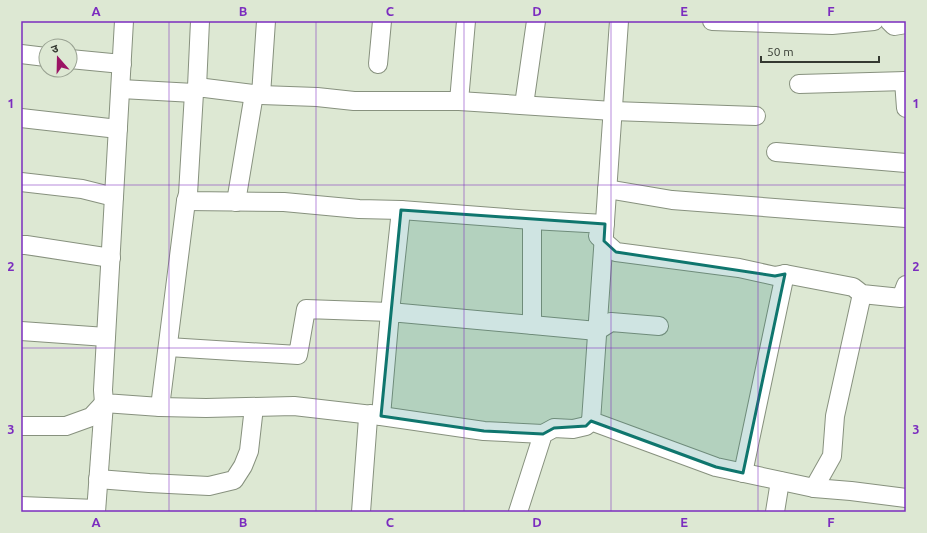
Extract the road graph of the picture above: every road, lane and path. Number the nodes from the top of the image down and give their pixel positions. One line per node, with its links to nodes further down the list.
1 (124, 21): 13 (street)
2 (200, 21): 18 (street)
3 (266, 21): 19 (street)
4 (382, 21): 14 (street)
5 (466, 21): 20 (street)
6 (536, 21): 21 (street)
7 (619, 21): 23 (street)
8 (712, 21): 9 (street)
9 (874, 21)
10 (21, 54): 11 (street)
11 (38, 56)
12 (78, 60): 13 (street)
13 (122, 64): 17 (street)
14 (378, 64)
15 (905, 81): 16 (street); 22 (street)
16 (799, 84)
17 (121, 89): 18 (street); 26 (street)
18 (196, 90): 19 (street); 32 (street)
19 (257, 94): 20 (street); 33 (street)
20 (460, 101): 21 (street)
21 (524, 105): 23 (street)
22 (906, 108)
23 (613, 110): 24 (street); 30 (street)
24 (756, 116)
25 (21, 118): 26 (street)
26 (118, 129): 31 (street)
27 (776, 152): 28 (street)
28 (906, 163)
29 (21, 182): 31 (street)
30 (607, 189): 35 (street); 37 (street)
31 (114, 197): 39 (street)
32 (186, 202): 33 (street); 49 (street)
33 (236, 202): 34 (street)
34 (401, 210): 36 (street); 43 (street)
35 (906, 218)
36 (532, 220): 37 (street); 44 (street)
37 (602, 234): 40 (street); 47 (street)
38 (21, 245): 39 (street)
39 (111, 258): 48 (street)
40 (784, 274): 42 (street); 57 (street)
41 (906, 285): 42 (street)
42 (862, 294): 60 (street)
43 (390, 312): 44 (street); 49 (street); 53 (street)
44 (532, 325): 47 (street)
45 (659, 326): 47 (street)
46 (21, 331): 48 (street)
47 (597, 331): 54 (street)
48 (106, 337): 50 (street)
49 (168, 347): 51 (street)
50 (104, 403): 51 (street); 55 (street); 58 (street)
51 (160, 407): 52 (street)
52 (254, 407): 53 (street); 58 (street)
53 (376, 415): 56 (street); 64 (street)
54 (591, 420): 56 (street); 57 (street)
55 (21, 426)
56 (543, 434): 65 (street)
57 (743, 473): 59 (street)
58 (98, 480): 63 (street)
59 (780, 481): 60 (street); 66 (street)
60 (814, 488): 61 (street)
61 (904, 503)
62 (21, 506): 63 (street)
63 (96, 510)
64 (361, 512)
65 (518, 512)
66 (775, 512)

